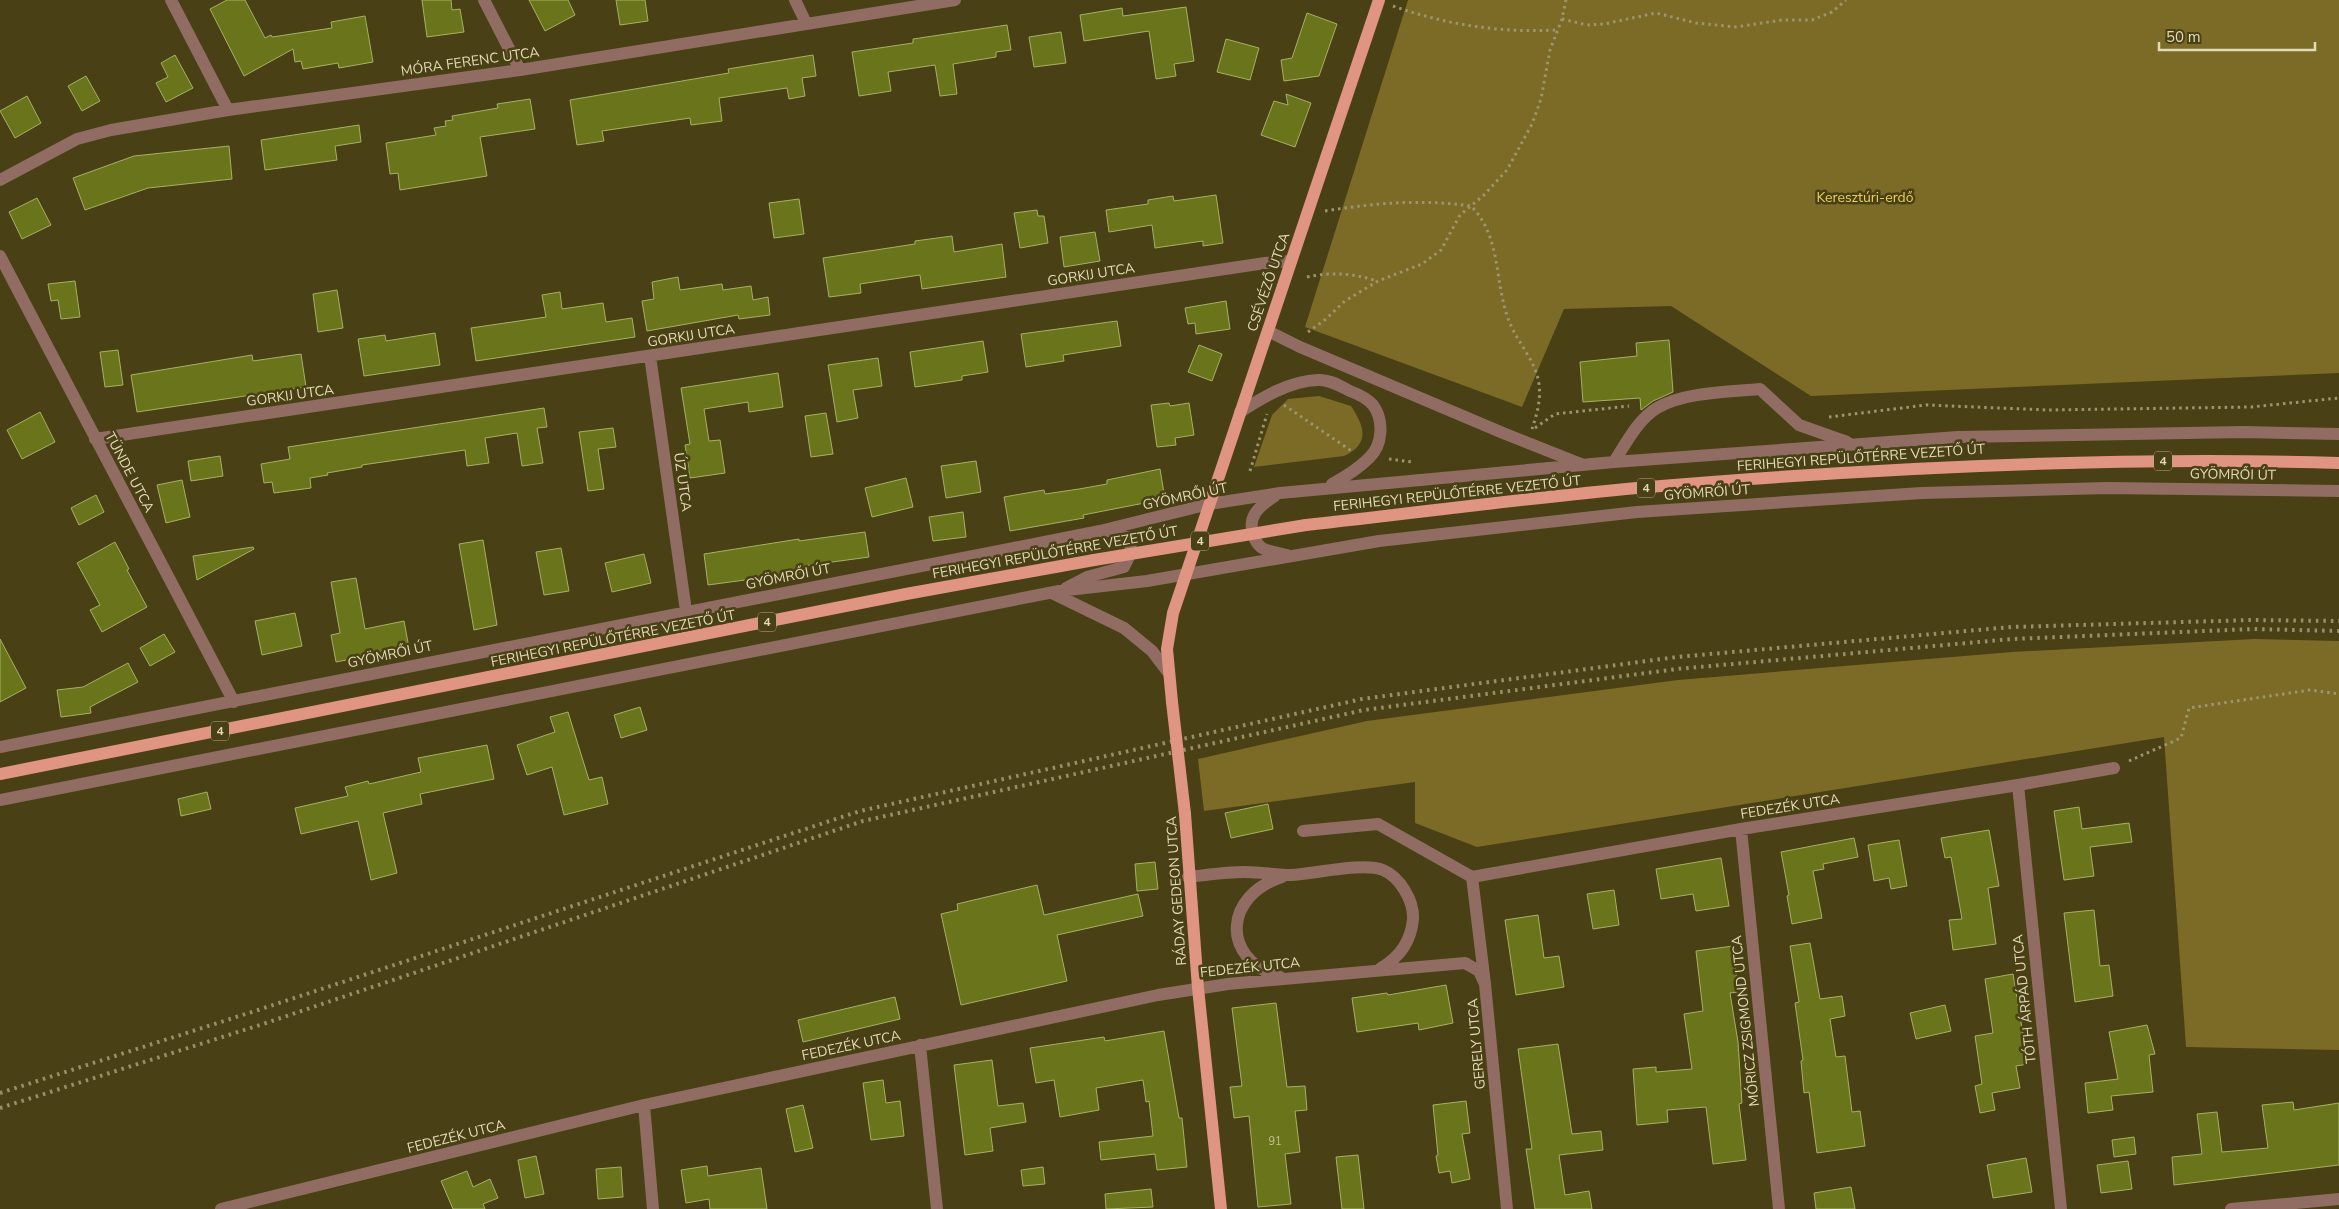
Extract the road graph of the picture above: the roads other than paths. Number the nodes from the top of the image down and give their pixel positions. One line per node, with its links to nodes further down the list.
1 (171, 0): 8 (street)
2 (484, 0): 7 (street)
3 (795, 0): 6 (street)
4 (955, 0): 6 (street, MÓRA FERENC UTCA)
5 (1378, 0): 11 (main road, CSÉVÉZŐ UTCA)
6 (806, 22): 7 (street, MÓRA FERENC UTCA)
7 (520, 70): 8 (street, MÓRA FERENC UTCA)
8 (228, 110): 9 (street, MÓRA FERENC UTCA)
9 (0, 180)
10 (0, 256): 16 (street, TÜNDE UTCA)
11 (1291, 261): 12 (main road, CSÉVÉZŐ UTCA); 13 (street, GORKIJ UTCA)
12 (1268, 331): 14 (main road, CSÉVÉZŐ UTCA); 20 (street, GYÖMRŐI ÚT)
13 (650, 356): 16 (street, GORKIJ UTCA); 29 (street, ÚZ UTCA)
14 (1240, 412): 21 (street); 24 (main road, CSÉVÉZŐ UTCA)
15 (2339, 434): 17 (street, GYÖMRŐI ÚT)
16 (95, 439): 31 (street, TÜNDE UTCA)
17 (1852, 444): 18 (street, GYÖMRŐI ÚT); 18 (street)
18 (1614, 462): 20 (street, GYÖMRŐI ÚT)
19 (2339, 464): 34 (main road, FERIHEGYI REPÜLŐTÉRRE VEZETŐ ÚT / 4, bridge)
20 (1586, 466): 21 (street, GYÖMRŐI ÚT)
21 (1327, 487): 23 (street, GYÖMRŐI ÚT)
22 (2339, 491): 26 (street, GYÖMRŐI ÚT)
23 (1280, 493): 24 (street, GYÖMRŐI ÚT); 26 (street)
24 (1209, 504): 25 (street, GYÖMRŐI ÚT); 27 (main road, CSÉVÉZŐ UTCA)
25 (1100, 531): 28 (street); 29 (street, GYÖMRŐI ÚT)
26 (1292, 556): 27 (street, GYÖMRŐI ÚT)
27 (1185, 574): 28 (street, GYÖMRŐI ÚT); 30 (main road, RÁDAY GEDEON UTCA)
28 (1056, 592): 30 (street); 36 (street, GYÖMRŐI ÚT)
29 (686, 611): 31 (street, GYÖMRŐI ÚT)
30 (1168, 672): 40 (main road, RÁDAY GEDEON UTCA, bridge)
31 (234, 702): 32 (street, GYÖMRŐI ÚT)
32 (0, 748)
33 (2114, 768): 35 (street, FEDEZÉK UTCA)
34 (0, 774)
35 (2018, 785): 37 (street, FEDEZÉK UTCA); 56 (street, TÓTH ÁRPÁD UTCA)
36 (0, 800)
37 (1741, 829): 41 (street, FEDEZÉK UTCA); 55 (street, MÓRICZ ZSIGMOND UTCA)
38 (1303, 831): 41 (street)
39 (1290, 875): 40 (street); 42 (street); 43 (street)
40 (1188, 877): 45 (main road, RÁDAY GEDEON UTCA)
41 (1472, 877): 44 (street, GERELY UTCA)
42 (1379, 969): 43 (street, FEDEZÉK UTCA); 44 (street, FEDEZÉK UTCA)
43 (1285, 978): 45 (street, FEDEZÉK UTCA)
44 (1485, 984): 54 (street, GERELY UTCA)
45 (1198, 988): 46 (street, FEDEZÉK UTCA); 53 (main road, RÁDAY GEDEON UTCA)
46 (920, 1045): 47 (street, FEDEZÉK UTCA); 52 (street)
47 (644, 1106): 49 (street, FEDEZÉK UTCA); 51 (street)
48 (2339, 1199): 57 (street)
49 (251, 1205): 50 (street, FEDEZÉK UTCA)
50 (221, 1209)
51 (652, 1209)
52 (937, 1209)
53 (1221, 1209)
54 (1507, 1209)
55 (1779, 1209)
56 (2061, 1209)
57 (2230, 1209)

